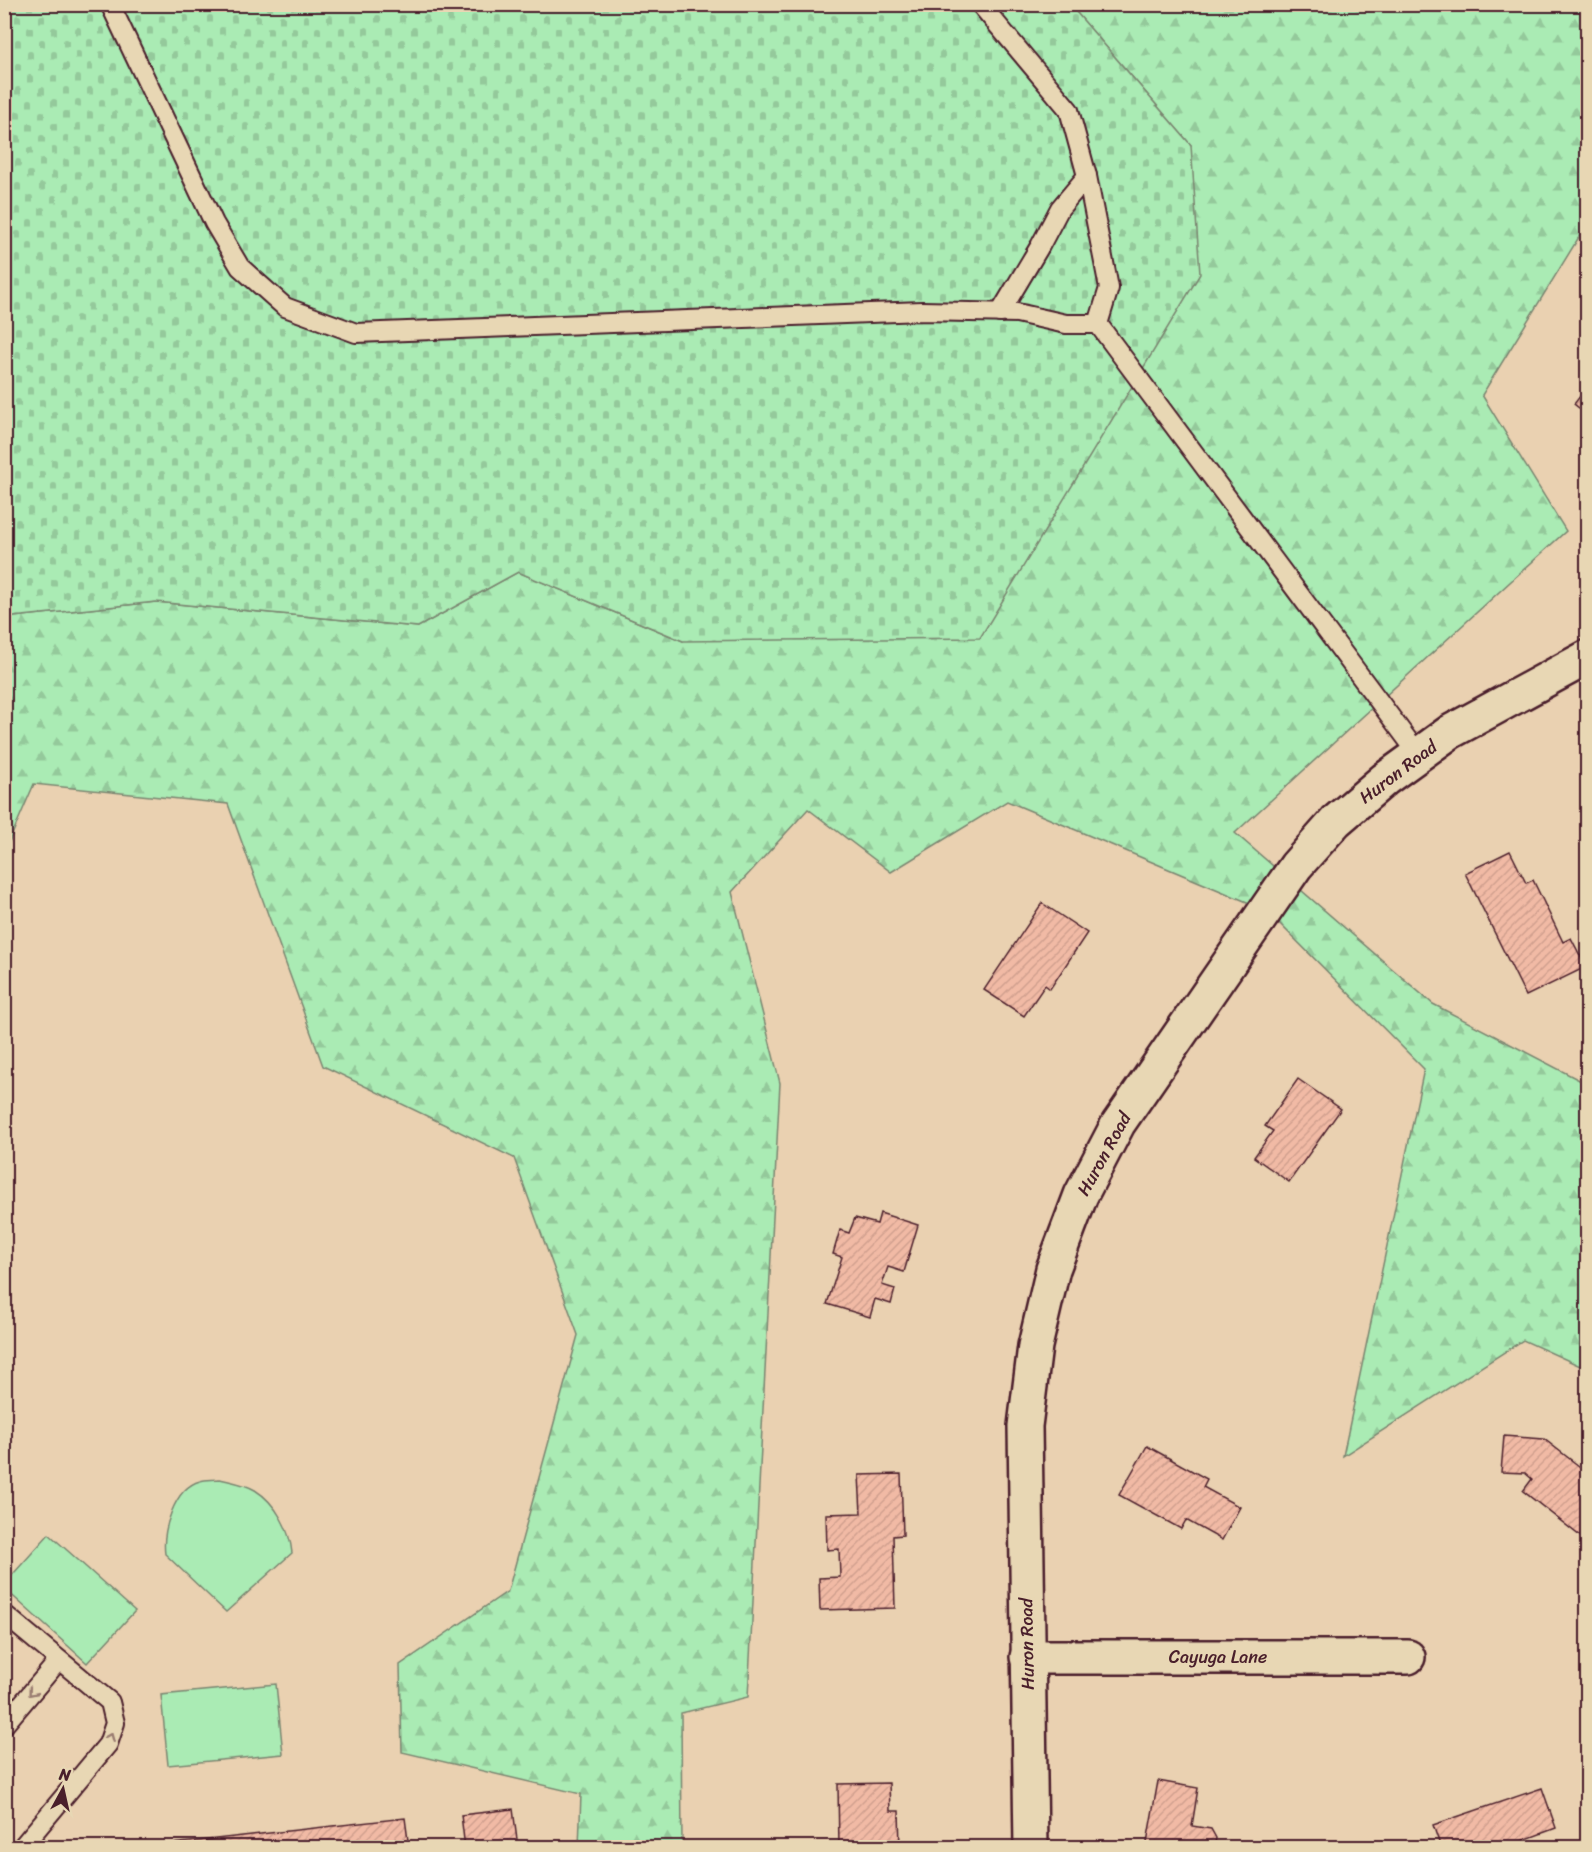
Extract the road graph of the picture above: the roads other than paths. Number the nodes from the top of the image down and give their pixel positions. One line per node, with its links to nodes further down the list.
1 (110, 4): 4 (lane)
2 (980, 4): 3 (lane)
3 (1087, 176): 4 (lane); 5 (lane)
4 (1000, 313): 5 (lane)
5 (1098, 324): 7 (lane)
6 (1584, 668): 7 (street, Huron Road)
7 (1419, 755): 9 (street, Huron Road)
8 (4, 1614): 11 (lane)
9 (1028, 1657): 10 (street, Cayuga Lane); 14 (street, Huron Road)
10 (1408, 1657)
11 (59, 1660): 12 (lane, one-way to 12); 13 (lane, one-way to 11)
12 (4, 1725)
13 (21, 1848)
14 (1031, 1848)

